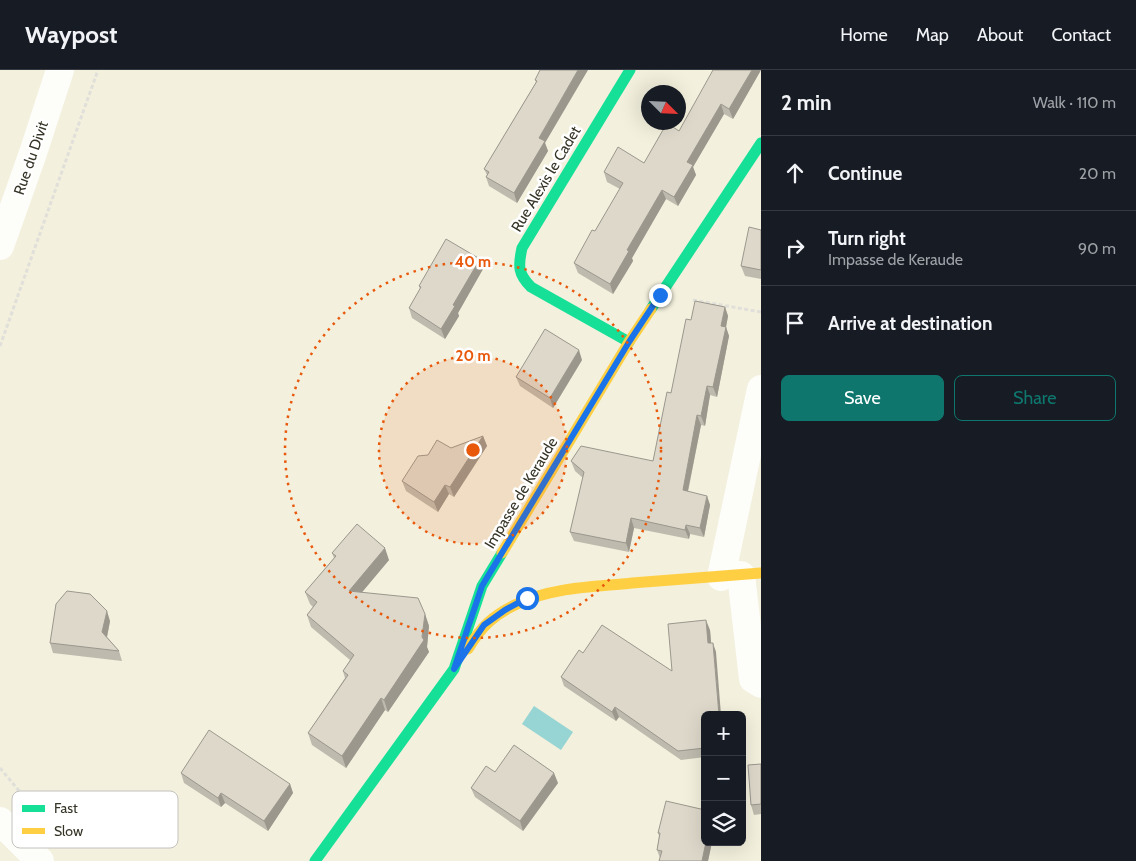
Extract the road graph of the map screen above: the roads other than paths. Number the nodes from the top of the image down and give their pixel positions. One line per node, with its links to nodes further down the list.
1 (60, 70): 4 (street, Rue du Divit)
2 (630, 70): 5 (street, Rue Alexis le Cadet)
3 (761, 143): 5 (street, Impasse de Keraude)
4 (0, 246)
5 (629, 342): 8 (street, Impasse de Keraude)
6 (761, 389): 7 (street)
7 (741, 575): 8 (street); 9 (street)
8 (454, 669): 14 (street, Impasse de Keraude)
9 (761, 684)
10 (0, 821): 11 (street)
11 (12, 833)
12 (27, 848): 13 (street)
13 (40, 861)
14 (315, 861)

